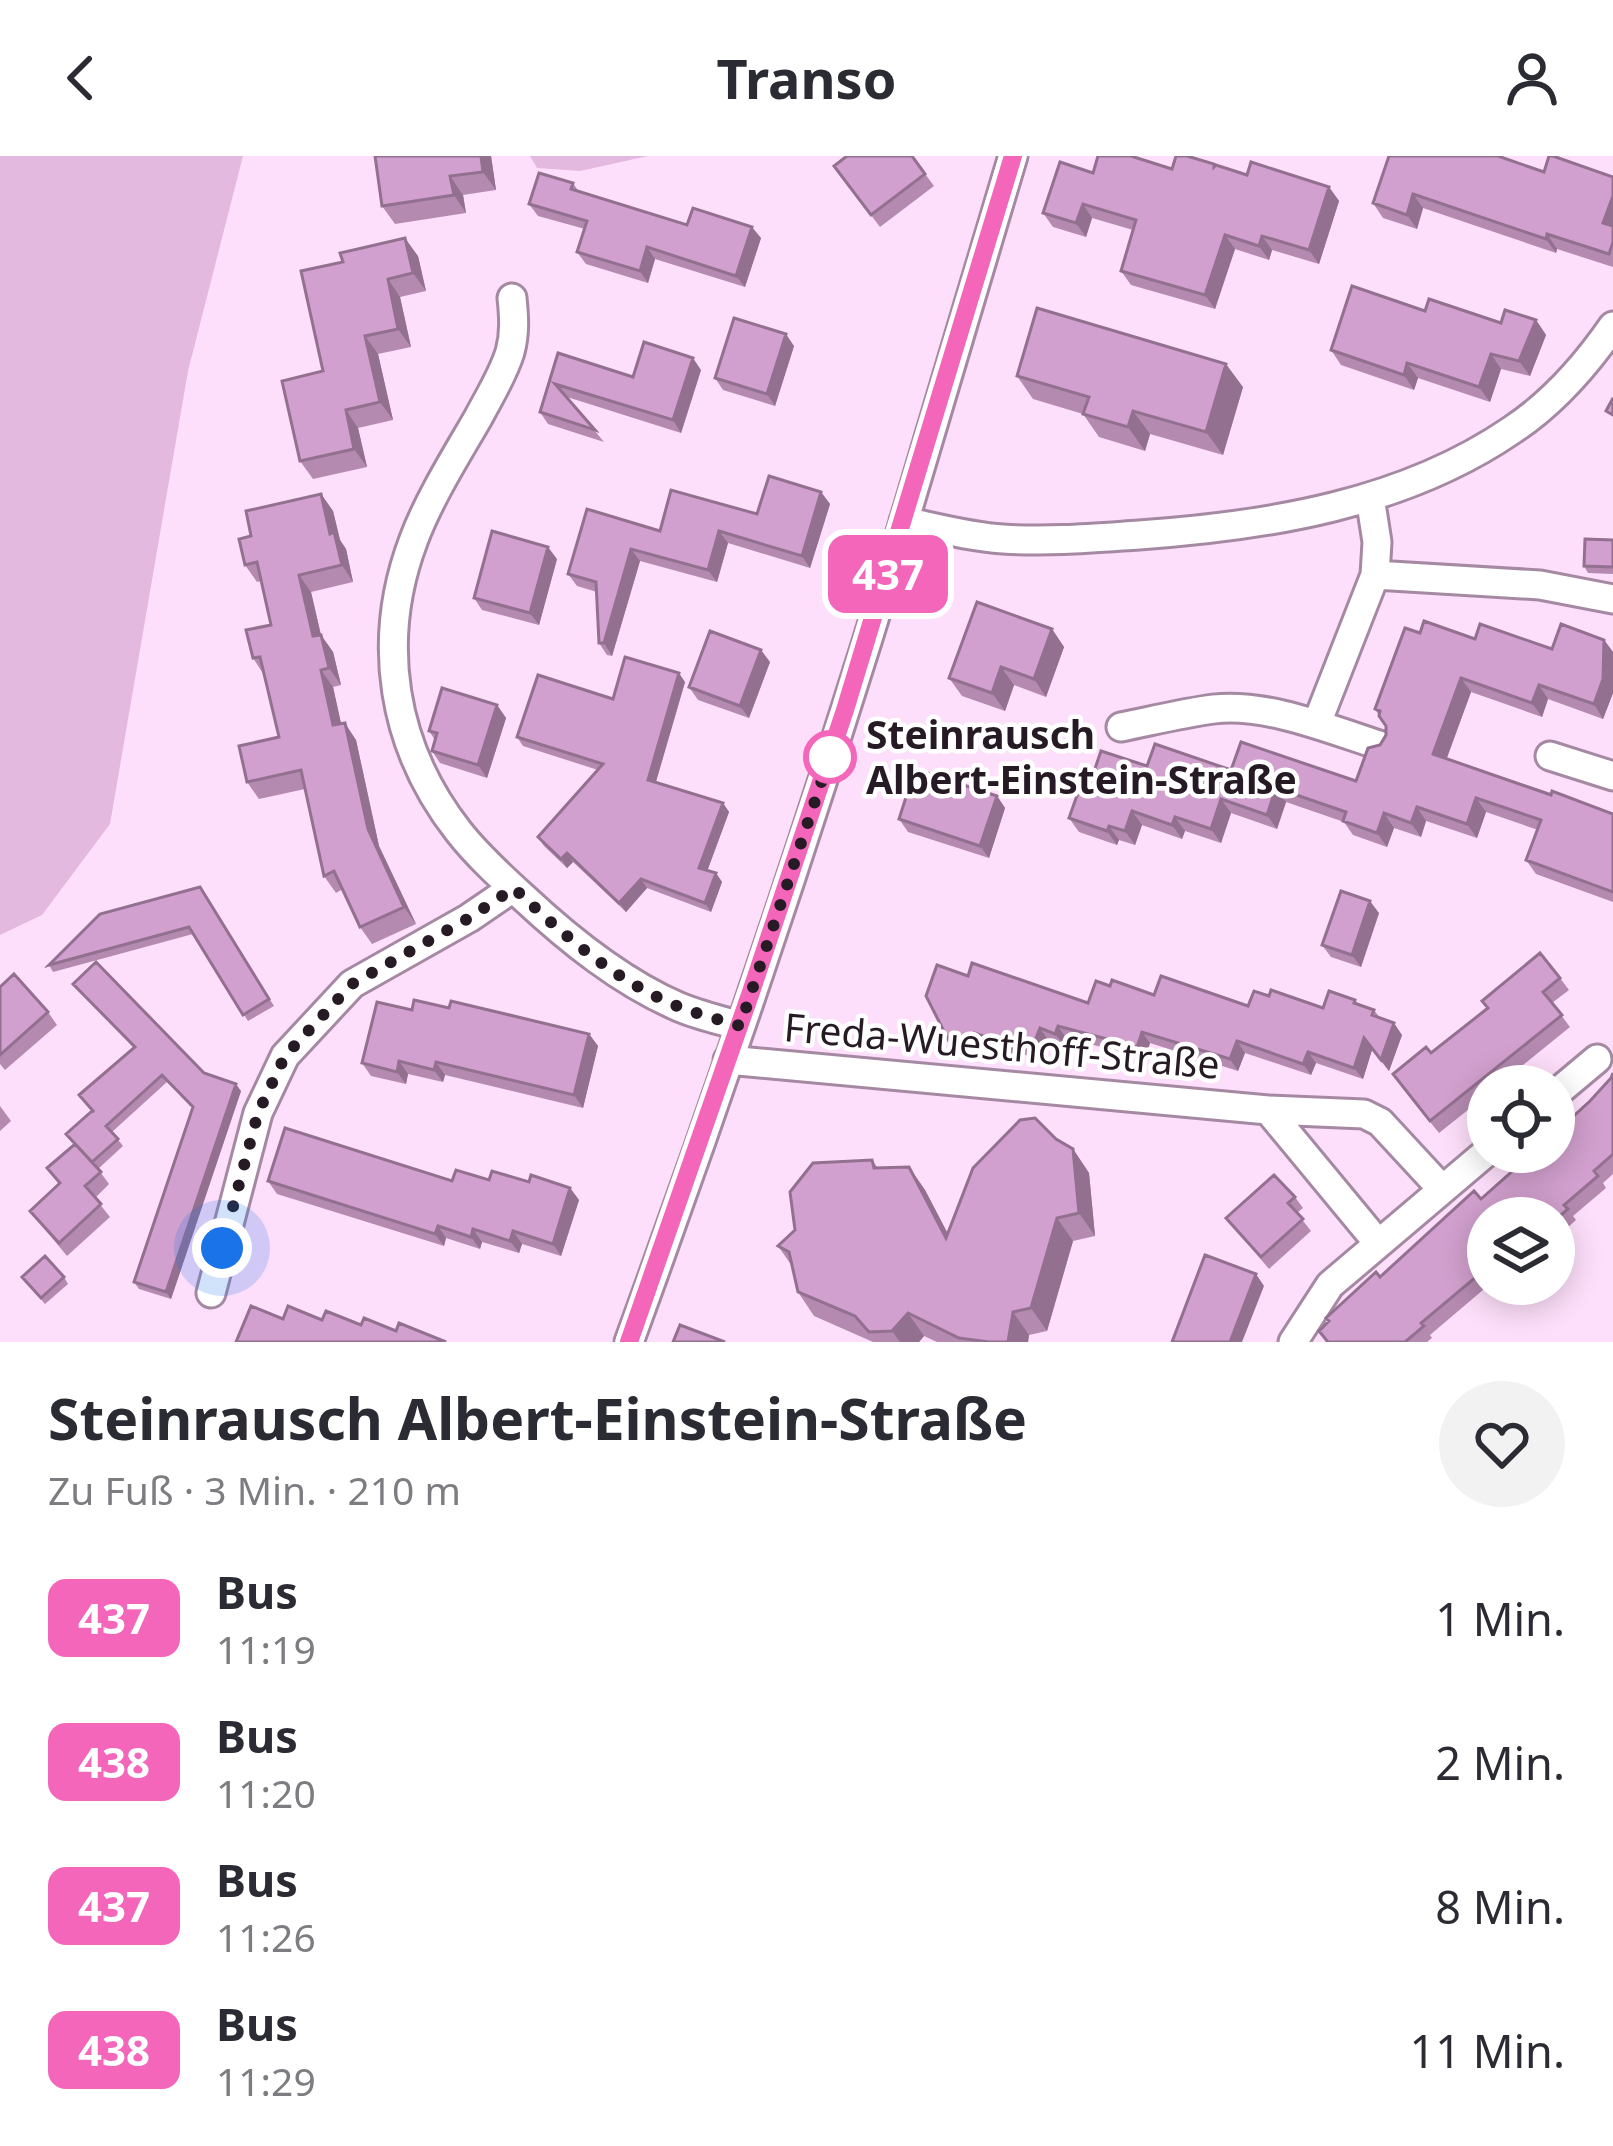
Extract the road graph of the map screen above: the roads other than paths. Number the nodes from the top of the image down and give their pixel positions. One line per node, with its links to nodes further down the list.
1 (1013, 156): 5 (street)
2 (512, 298): 13 (street)
3 (1613, 326): 4 (street)
4 (1370, 497): 5 (street); 6 (street)
5 (904, 521): 14 (street)
6 (1375, 575): 7 (street); 8 (street)
7 (1613, 599)
8 (1317, 723): 9 (street); 10 (street)
9 (1120, 727)
10 (1379, 745)
11 (1550, 756): 12 (street)
12 (1613, 776)
13 (514, 888): 14 (street); 22 (street)
14 (740, 1026): 16 (street)
15 (1597, 1059): 17 (street)
16 (728, 1060): 18 (street, Freda-Wuesthoff-Straße); 23 (street)
17 (1575, 1077)
18 (1268, 1110): 20 (street, Freda-Wuesthoff-Straße); 21 (street, Freda-Wuesthoff-Straße)
19 (1467, 1168): 20 (street)
20 (1442, 1189): 21 (street)
21 (1378, 1243): 24 (street)
22 (211, 1293)
23 (629, 1342)
24 (1293, 1342)

